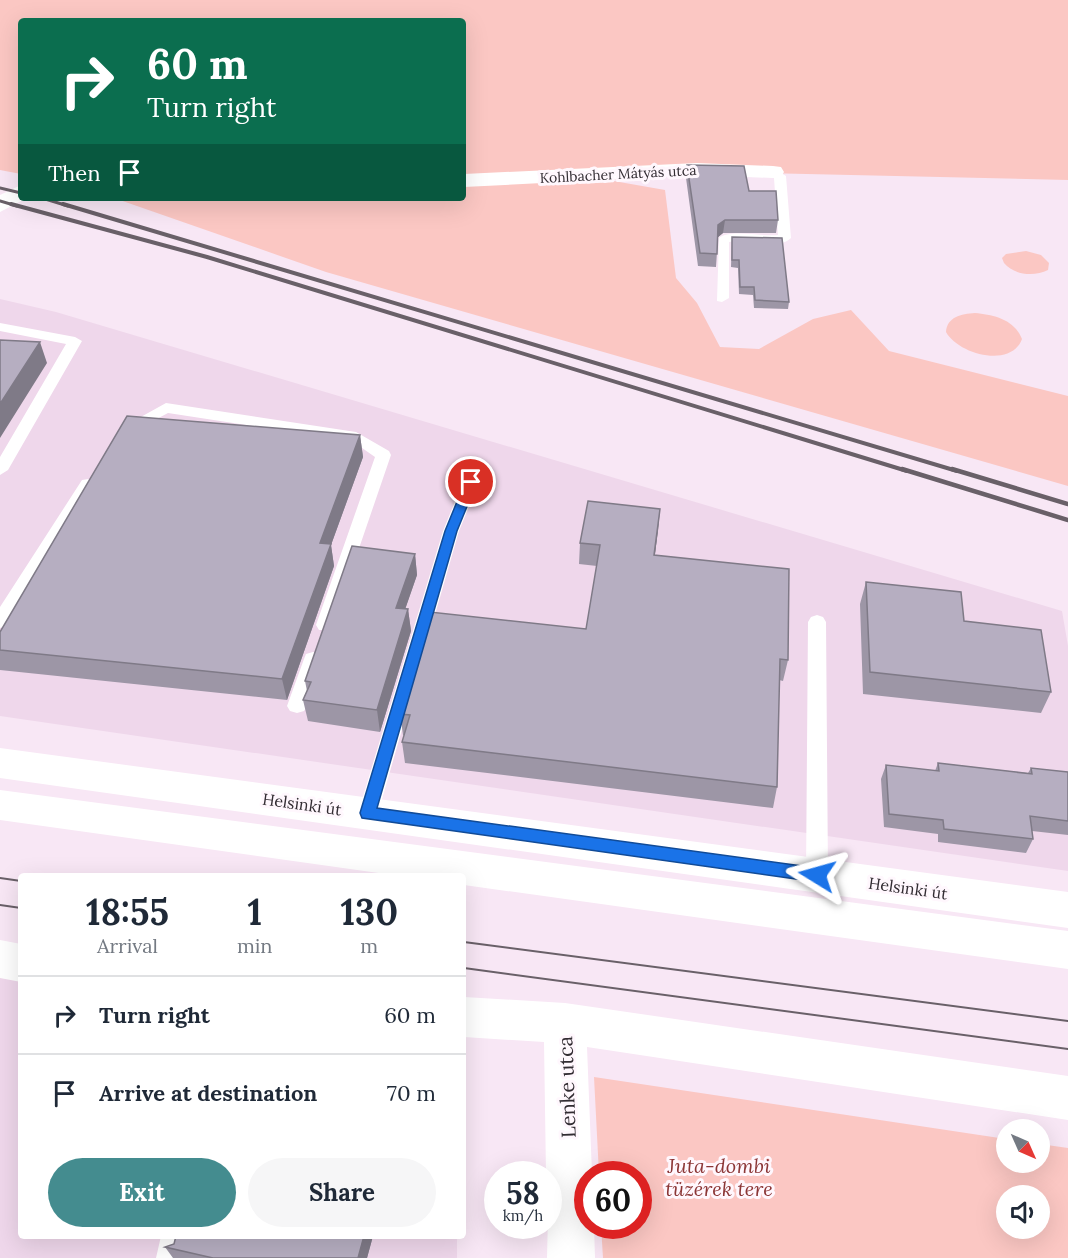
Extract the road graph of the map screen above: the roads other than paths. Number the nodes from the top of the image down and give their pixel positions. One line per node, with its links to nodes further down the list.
1 (773, 172): 2 (main road, Kohlbacher Mátyás utca); 5 (lane)
2 (466, 181)
3 (18, 194): 4 (main road)
4 (0, 206)
5 (722, 298)
6 (0, 327): 8 (lane)
7 (115, 442): 13 (lane)
8 (0, 470)
9 (96, 472): 11 (lane)
10 (471, 482): 16 (lane)
11 (0, 621)
12 (817, 622): 17 (lane)
13 (297, 706)
14 (0, 763): 16 (main road, Helsinki út)
15 (0, 806): 19 (main road)
16 (368, 813): 17 (main road, Helsinki út)
17 (817, 875): 18 (main road, Helsinki út)
18 (1068, 910)
19 (1068, 950)
20 (0, 959): 21 (main road)
21 (18, 962)
22 (466, 1017): 23 (main road)
23 (565, 1023): 24 (main road); 27 (main road, Lenke utca)
24 (1068, 1098)
25 (173, 1239): 26 (lane)
26 (169, 1258)
27 (571, 1258)

